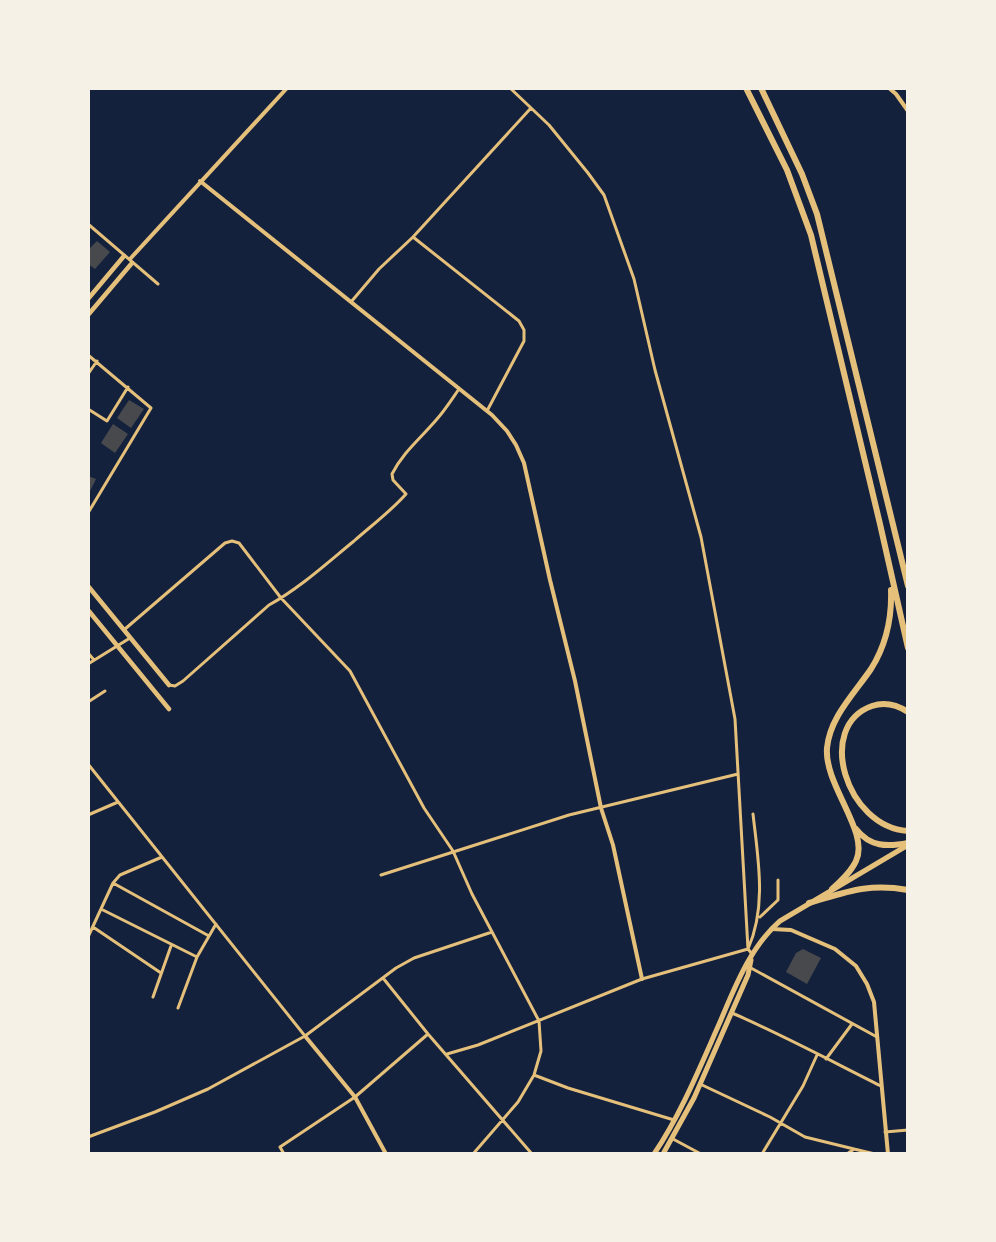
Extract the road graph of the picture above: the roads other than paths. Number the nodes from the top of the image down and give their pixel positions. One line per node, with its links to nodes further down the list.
1 (287, 88): 8 (street)
2 (510, 88): 6 (street)
3 (747, 88): 25 (highway)
4 (761, 88): 27 (highway)
5 (889, 88): 7 (street)
6 (531, 108): 10 (street); 43 (street)
7 (908, 111)
8 (200, 181): 12 (street); 15 (street)
9 (88, 224): 11 (street)
10 (413, 237): 15 (street); 23 (street)
11 (124, 256): 12 (street); 14 (main road)
12 (131, 261): 13 (street); 16 (main road)
13 (158, 284)
14 (88, 299)
15 (351, 302): 21 (street)
16 (88, 315)
17 (88, 355): 18 (street)
18 (97, 361): 19 (street); 20 (street)
19 (88, 374)
20 (128, 387): 22 (street); 24 (street)
21 (459, 389): 23 (street); 28 (street)
22 (88, 409)
23 (487, 411): 45 (street)
24 (88, 513)
25 (891, 575): 33 (highway); 48 (highway)
26 (88, 586): 30 (main road)
27 (908, 586)
28 (281, 598): 30 (street); 37 (street); 51 (street)
29 (88, 610): 32 (main road)
30 (125, 629): 31 (main road)
31 (131, 637): 32 (street); 37 (main road)
32 (116, 646): 35 (street); 40 (main road)
33 (908, 648)
34 (88, 653): 35 (street)
35 (94, 660): 36 (street)
36 (88, 664)
37 (169, 685)
38 (105, 691): 39 (street)
39 (88, 702)
40 (169, 709)
41 (908, 712): 49 (highway)
42 (88, 764): 44 (street)
43 (738, 774): 45 (street); 68 (street)
44 (118, 802): 47 (street); 52 (street)
45 (601, 808): 51 (street); 74 (street)
46 (753, 814): 60 (street)
47 (88, 815)
48 (852, 824): 50 (highway); 56 (highway)
49 (908, 831)
50 (908, 844): 56 (main road)
51 (453, 851): 53 (street); 64 (street)
52 (163, 857): 55 (street); 61 (street)
53 (381, 875)
54 (778, 880): 60 (street)
55 (113, 883): 59 (street); 65 (street)
56 (832, 889): 58 (main road)
57 (908, 890): 58 (highway)
58 (810, 903): 63 (main road)
59 (101, 909): 62 (street); 67 (street)
60 (758, 918): 68 (street)
61 (216, 924): 65 (street); 81 (street)
62 (93, 927): 66 (street); 72 (street)
63 (771, 929): 70 (main road); 82 (street)
64 (492, 932): 73 (street); 78 (street)
65 (209, 936): 69 (street)
66 (88, 937)
67 (171, 946): 69 (street); 72 (street)
68 (748, 949): 70 (street); 74 (street)
69 (197, 957): 76 (street)
70 (752, 957): 71 (main road); 91 (main road)
71 (751, 968): 77 (main road); 79 (street)
72 (162, 973): 75 (street)
73 (383, 978): 80 (street); 81 (street)
74 (642, 979): 78 (street)
75 (153, 997)
76 (178, 1008)
77 (732, 1013): 84 (street); 87 (main road)
78 (539, 1021): 83 (street); 86 (street)
79 (852, 1024): 82 (street); 85 (street)
80 (428, 1034): 83 (street); 89 (street)
81 (306, 1036): 89 (street); 95 (street)
82 (877, 1037): 88 (street)
83 (447, 1054): 90 (street)
84 (818, 1055): 85 (street); 92 (street)
85 (826, 1059): 88 (street)
86 (534, 1075): 90 (street); 91 (street)
87 (700, 1084): 92 (street); 96 (main road)
88 (881, 1086): 94 (street)
89 (355, 1097): 98 (street); 99 (street)
90 (503, 1120): 100 (street); 101 (street)
91 (674, 1120): 102 (main road)
92 (781, 1123): 97 (street); 105 (street)
93 (908, 1130): 94 (street)
94 (885, 1132): 108 (street)
95 (88, 1137)
96 (673, 1139): 103 (main road); 104 (street)
97 (854, 1149): 106 (street); 107 (street)
98 (284, 1154)
99 (386, 1154)
100 (473, 1154)
101 (532, 1154)
102 (654, 1154)
103 (663, 1154)
104 (701, 1154)
105 (762, 1154)
106 (847, 1154)
107 (875, 1154)
108 (888, 1154)

